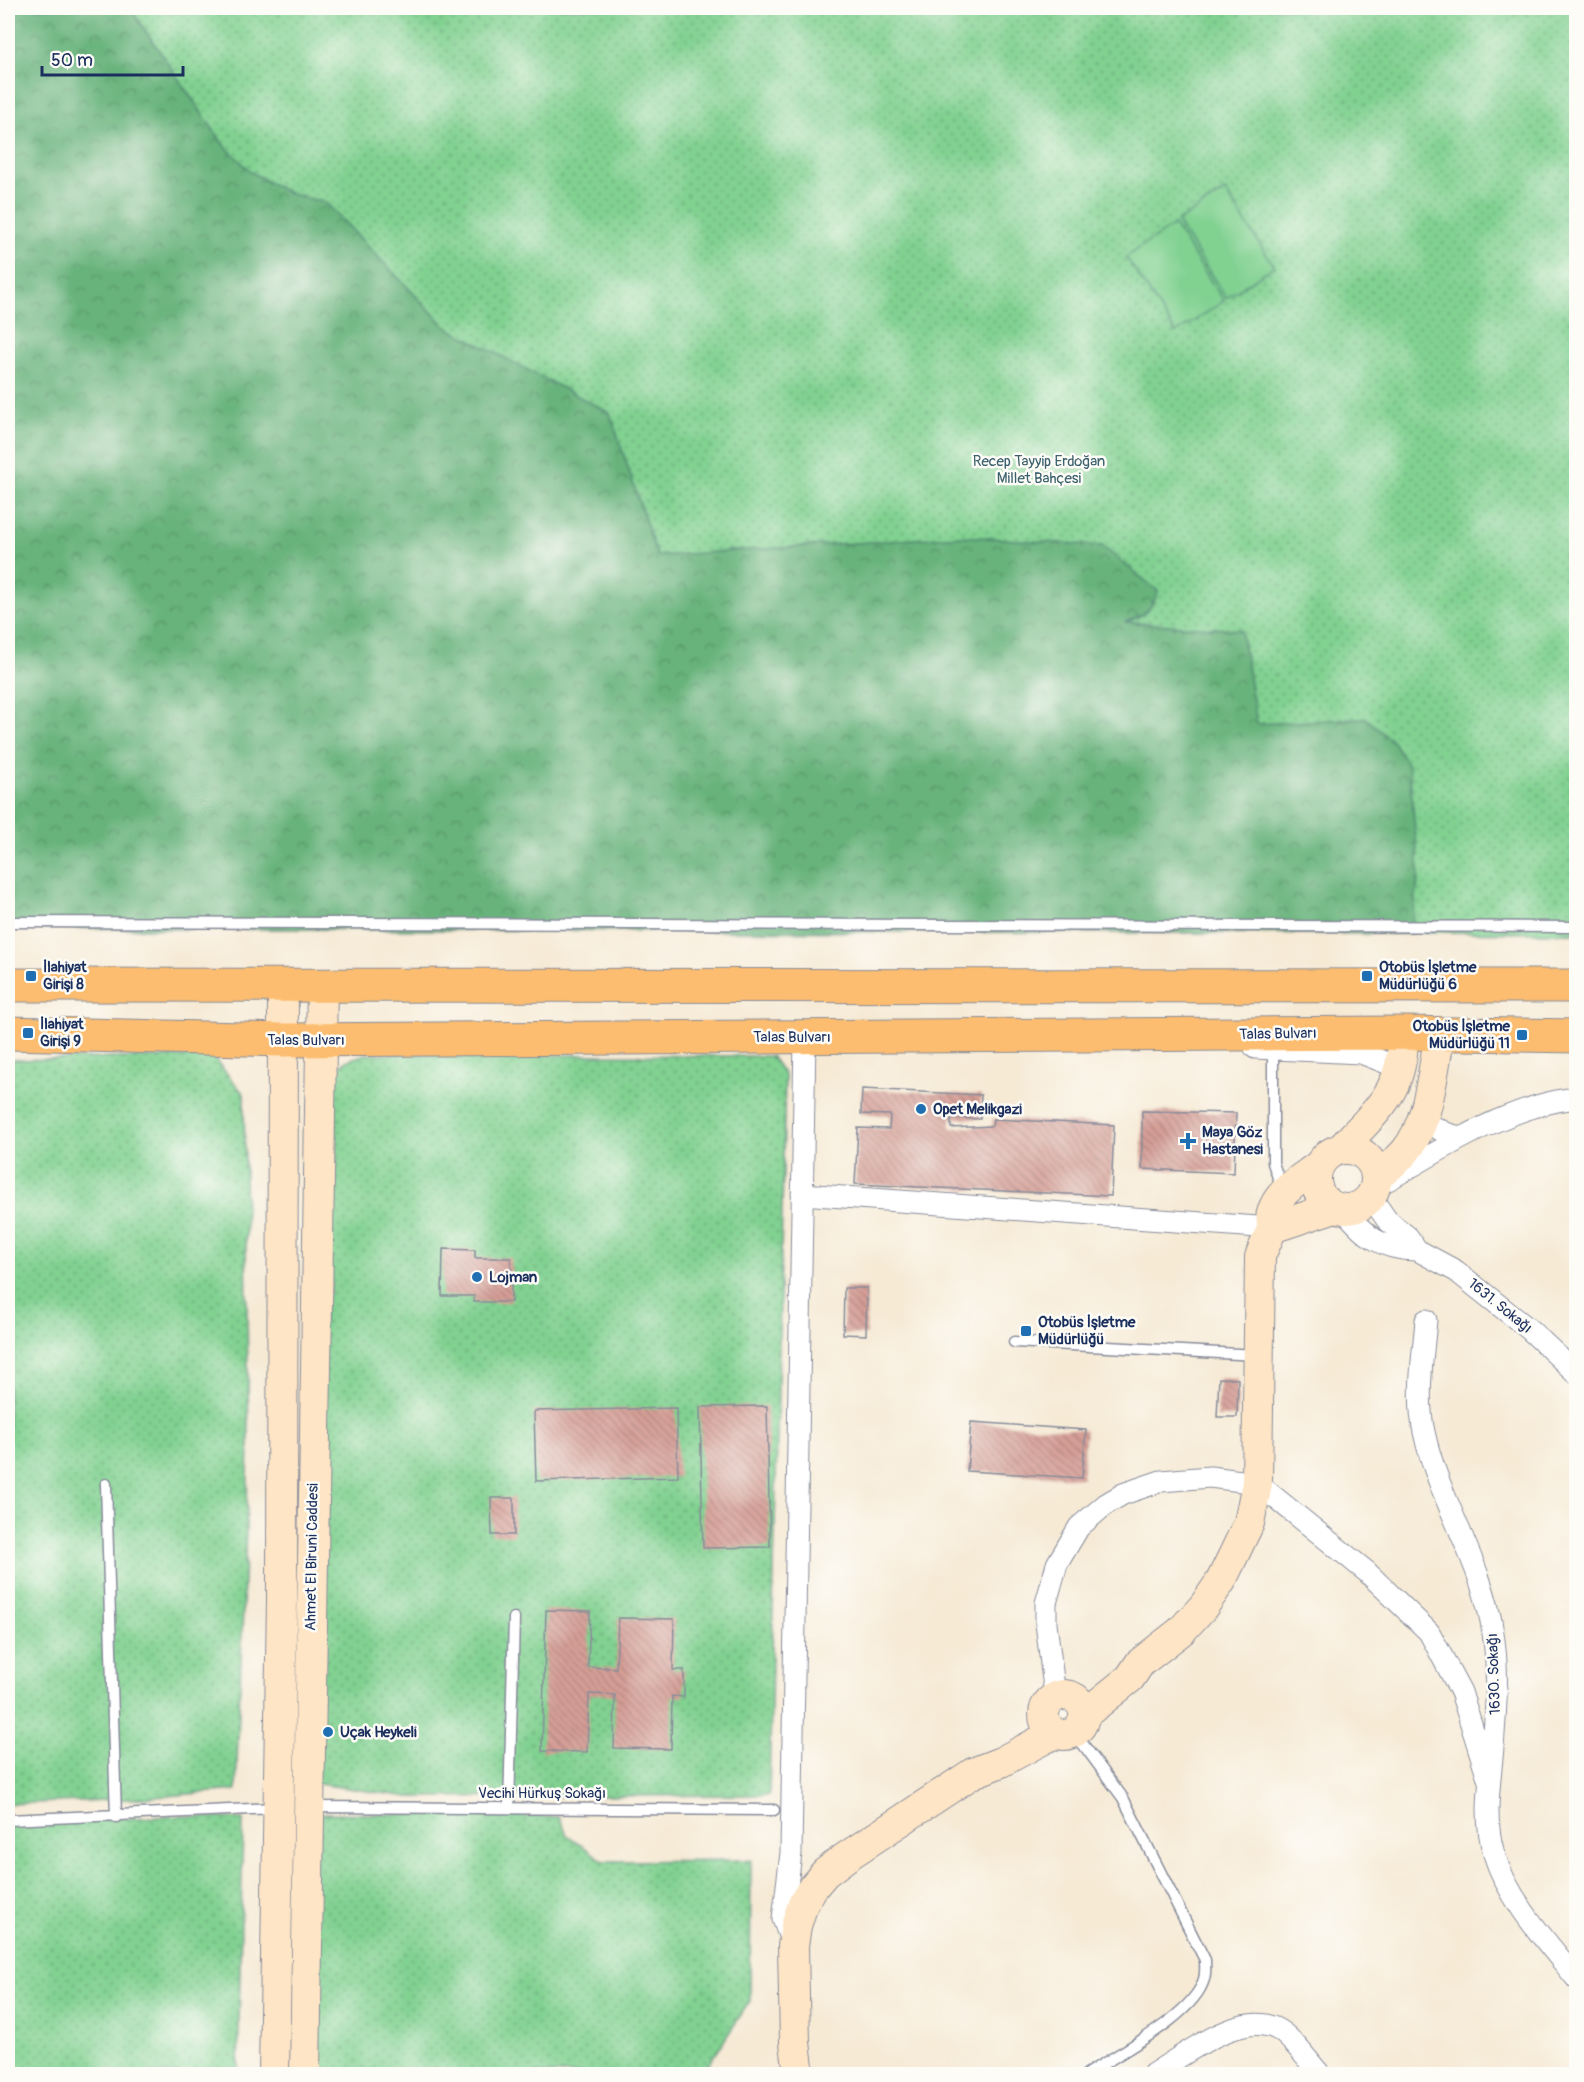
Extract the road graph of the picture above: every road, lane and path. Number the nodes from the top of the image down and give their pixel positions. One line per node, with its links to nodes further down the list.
1 (8, 922): 2 (lane)
2 (1576, 927)
3 (8, 964): 4 (main road)
4 (1576, 967)
5 (283, 984): 6 (main road); 7 (main road); 15 (street, Ahmet El Biruni Caddesi)
6 (322, 984): 8 (main road); 16 (street, Ahmet El Biruni Caddesi)
7 (8, 985)
8 (1576, 986)
9 (8, 1033): 15 (main road, Talas Bulvarı)
10 (1403, 1033): 11 (main road, Talas Bulvarı); 12 (main road, Talas Bulvarı); 18 (street)
11 (1440, 1035): 13 (main road, Talas Bulvarı); 20 (street)
12 (1111, 1036): 14 (main road, Talas Bulvarı); 17 (street)
13 (1576, 1036)
14 (805, 1037): 16 (main road, Talas Bulvarı); 25 (street)
15 (282, 1040): 16 (main road, Talas Bulvarı); 36 (street, Ahmet El Biruni Caddesi)
16 (321, 1040): 36 (street, Ahmet El Biruni Caddesi)
17 (1272, 1050): 18 (street); 24 (lane)
18 (1402, 1069): 22 (street)
19 (1576, 1098): 21 (street)
20 (1421, 1120): 21 (street); 23 (street)
21 (1462, 1138): 23 (street)
22 (1330, 1157): 23 (street); 24 (street); 26 (street)
23 (1374, 1187): 26 (street); 28 (street, 1631. Sokağı)
24 (1283, 1193): 27 (street)
25 (802, 1194): 27 (street); 44 (street)
26 (1340, 1209): 27 (street); 28 (street, 1631. Sokağı)
27 (1272, 1228): 31 (street)
28 (1417, 1250): 32 (street, 1631. Sokağı)
29 (1426, 1320): 38 (street, 1630. Sokağı)
30 (1014, 1342): 31 (lane)
31 (1260, 1356): 33 (street)
32 (1576, 1373)
33 (1257, 1483): 37 (street); 37 (street); 38 (street)
34 (106, 1484): 42 (lane)
35 (514, 1618): 40 (lane)
36 (295, 1688): 39 (street, Ahmet El Biruni Caddesi)
37 (1064, 1714): 44 (street); 49 (lane)
38 (1489, 1780): 45 (street, 1630. Sokağı)
39 (294, 1807): 40 (lane, Vecihi Hürkuş Sokağı); 42 (lane, Vecihi Hürkuş Sokağı); 46 (street, Ahmet El Biruni Caddesi); 47 (street, Ahmet El Biruni Caddesi)
40 (509, 1808): 41 (lane, Vecihi Hürkuş Sokağı)
41 (774, 1810)
42 (116, 1816): 43 (lane, Vecihi Hürkuş Sokağı)
43 (8, 1820)
44 (793, 1946): 48 (street)
45 (1576, 1978)
46 (274, 2074)
47 (304, 2074)
48 (799, 2074)
49 (1087, 2074)
50 (1153, 2074): 51 (street)
51 (1320, 2074)

